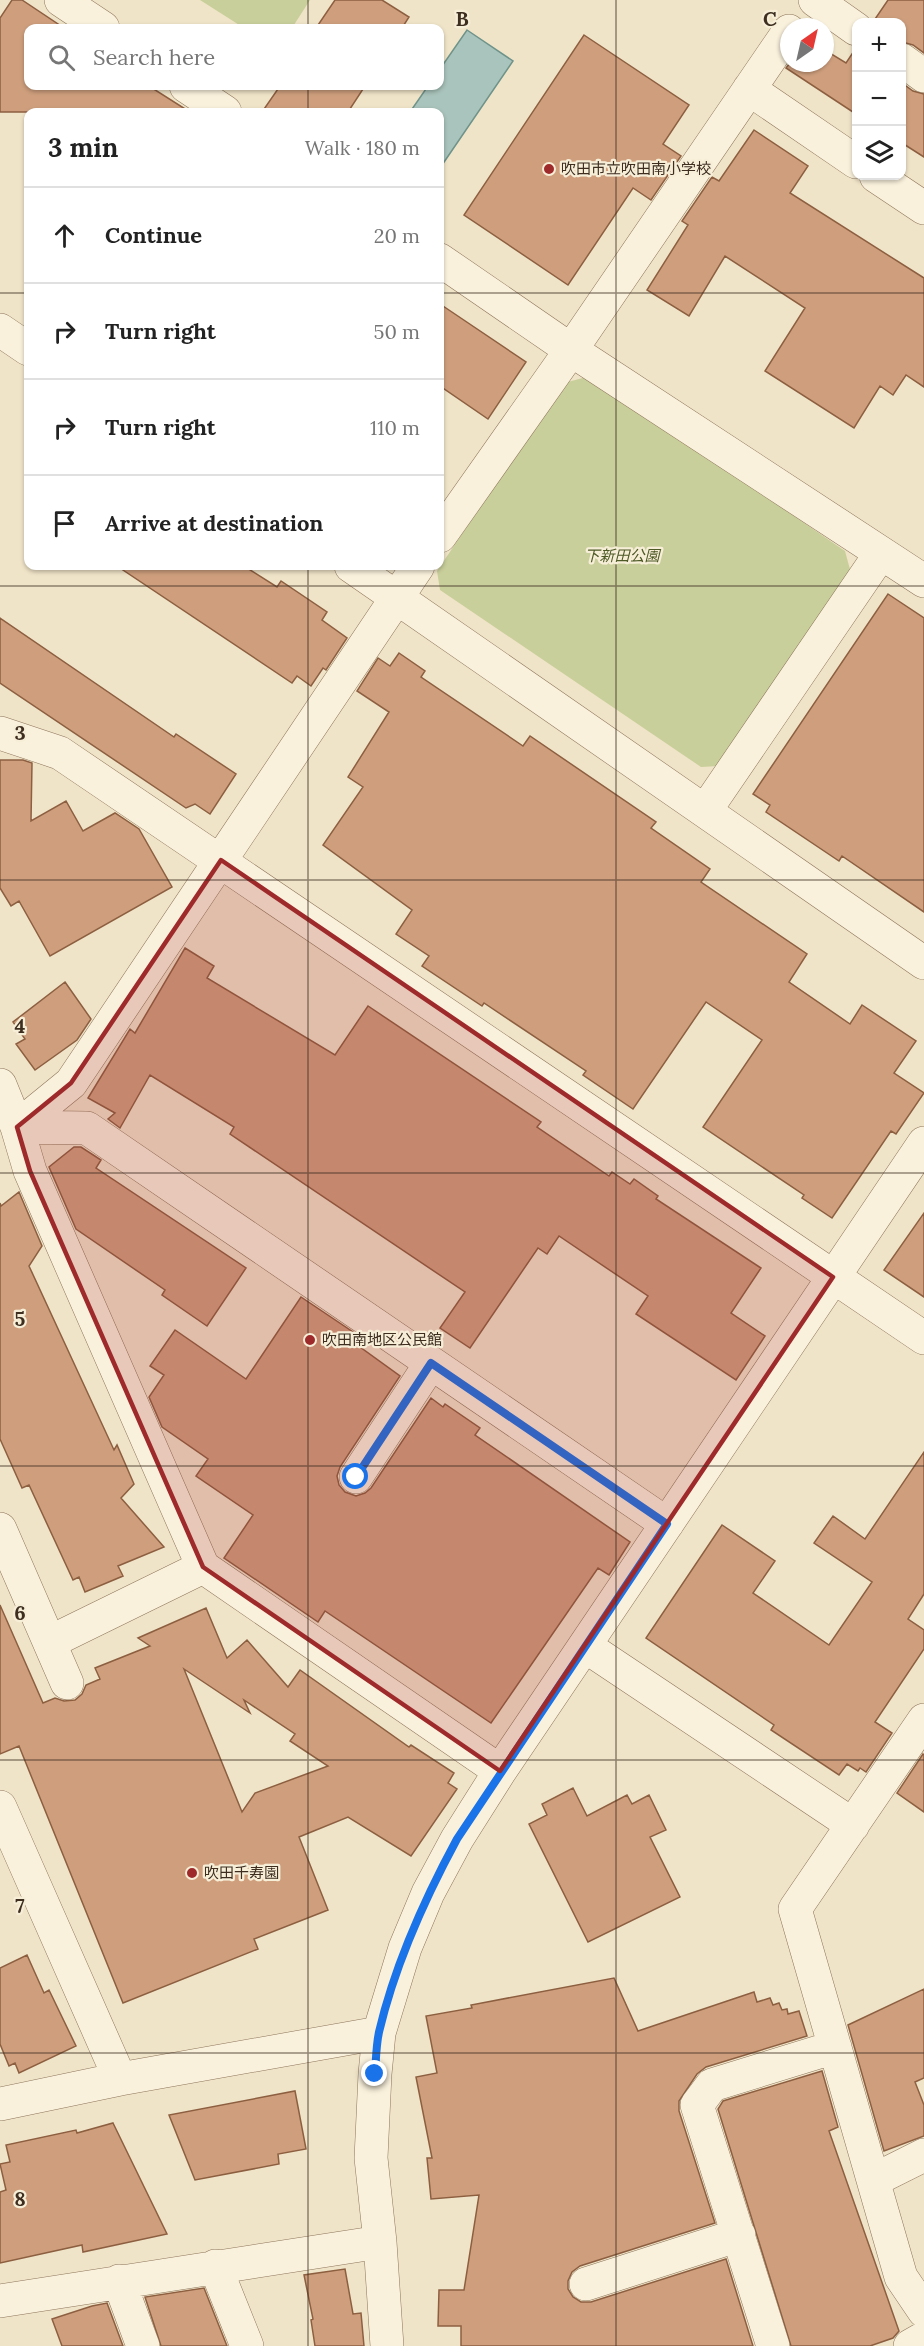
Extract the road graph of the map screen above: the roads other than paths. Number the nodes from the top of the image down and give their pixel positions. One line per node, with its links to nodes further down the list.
1 (61, 0): 4 (street)
2 (813, 0): 3 (street); 5 (street)
3 (799, 18)
4 (97, 24)
5 (852, 26)
6 (780, 44): 9 (street)
7 (906, 63): 8 (street)
8 (924, 76)
9 (749, 88): 12 (street); 18 (street)
10 (192, 90): 11 (street)
11 (219, 108)
12 (852, 159)
13 (882, 180): 14 (street)
14 (924, 208)
15 (444, 263): 18 (street)
16 (0, 330): 17 (street)
17 (24, 346)
18 (571, 350): 19 (street); 20 (street)
19 (444, 530)
20 (881, 553): 23 (street); 26 (street)
21 (357, 570): 24 (street)
22 (415, 570): 24 (street)
23 (924, 581)
24 (397, 596): 26 (street); 27 (street)
25 (0, 734): 27 (street)
26 (705, 811): 28 (street)
27 (221, 860): 30 (street); 32 (street)
28 (924, 963)
29 (0, 1084): 30 (street)
30 (17, 1127): 34 (street); 38 (street)
31 (924, 1143): 32 (street)
32 (833, 1278): 33 (street); 36 (street)
33 (924, 1338)
34 (431, 1363): 35 (street); 36 (street)
35 (356, 1477)
36 (667, 1524): 40 (street)
37 (0, 1529): 39 (street)
38 (203, 1567): 39 (street); 43 (street)
39 (50, 1642): 41 (street)
40 (585, 1646): 43 (street); 45 (street)
41 (67, 1683)
42 (924, 1720): 45 (street)
43 (500, 1771): 46 (street)
44 (0, 1807): 48 (street)
45 (853, 1825): 47 (street)
46 (379, 2033): 48 (street); 53 (street)
47 (835, 2048): 51 (street); 52 (street)
48 (120, 2079): 49 (street)
49 (0, 2104)
50 (924, 2155): 51 (street)
51 (874, 2180): 58 (street)
52 (739, 2235): 56 (street); 63 (street)
53 (380, 2241): 54 (street); 62 (street)
54 (215, 2266): 55 (street); 61 (street)
55 (119, 2281): 57 (street); 60 (street)
56 (586, 2284)
57 (0, 2301)
58 (924, 2312)
59 (924, 2338): 64 (street)
60 (143, 2346)
61 (247, 2346)
62 (387, 2346)
63 (773, 2346)
64 (910, 2346)

